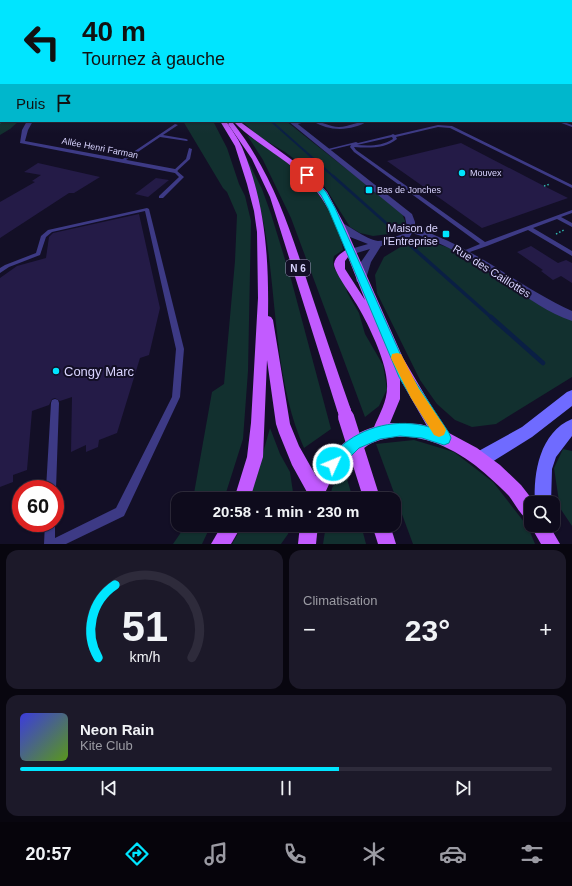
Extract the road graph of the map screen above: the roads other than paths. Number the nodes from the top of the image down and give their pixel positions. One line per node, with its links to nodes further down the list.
1 (29, 122): 20 (street, Allée Henri Farman)
2 (224, 122): 37 (main road)
3 (230, 122): 12 (main road, N 6)
4 (233, 122): 12 (main road, N 6)
5 (237, 122): 26 (main road)
6 (292, 122): 19 (street)
7 (317, 122): 8 (lane)
8 (364, 122)
9 (561, 122): 11 (lane)
10 (176, 125): 14 (lane)
11 (572, 126)
12 (238, 132): 49 (main road, N 6, bridge)
13 (393, 135): 16 (lane); 17 (lane); 22 (lane)
14 (159, 136): 15 (lane); 20 (lane)
15 (186, 140)
16 (357, 143): 17 (lane); 19 (lane)
17 (353, 146): 31 (lane)
18 (190, 149): 21 (lane)
19 (326, 150): 29 (street)
20 (122, 161): 21 (street, Allée Henri Farman)
21 (175, 171): 23 (lane)
22 (572, 187)
23 (161, 197)
24 (572, 211): 25 (lane)
25 (558, 217): 27 (lane); 28 (lane)
26 (339, 224): 30 (street); 32 (main road)
27 (572, 225)
28 (529, 228): 31 (lane); 34 (lane)
29 (411, 230): 30 (street); 33 (street, Rue des Caillottes)
30 (378, 244): 32 (street); 36 (street)
31 (485, 245): 33 (lane)
32 (350, 252): 36 (main road); 42 (main road)
33 (465, 252): 38 (street, Rue des Caillottes)
34 (572, 254)
35 (0, 271): 56 (lane)
36 (361, 279): 43 (main road)
37 (263, 298): 46 (main road); 47 (main road)
38 (572, 316)
39 (571, 397): 44 (main road)
40 (55, 403): 45 (lane)
41 (572, 426): 50 (main road)
42 (380, 432): 43 (main road); 48 (main road)
43 (444, 438): 44 (main road)
44 (481, 459): 51 (main road)
45 (51, 480)
46 (244, 492)
47 (314, 492)
48 (318, 492)
49 (370, 492)
50 (542, 496)
51 (524, 503)
52 (50, 532): 55 (lane)
53 (228, 532): 57 (main road)
54 (383, 532): 58 (main road)
55 (49, 544)
56 (54, 544)
57 (220, 544)
58 (387, 544)

